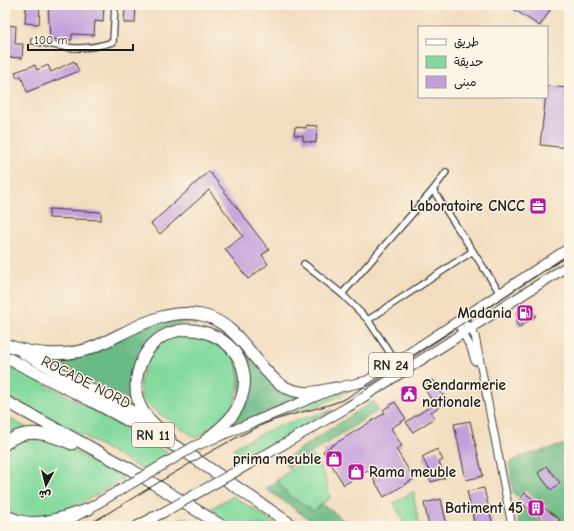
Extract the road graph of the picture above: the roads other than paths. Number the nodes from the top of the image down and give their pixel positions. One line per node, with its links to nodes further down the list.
1 (114, 5): 2 (street)
2 (34, 41)
3 (446, 172): 4 (street)
4 (433, 190): 6 (street); 10 (street)
5 (569, 248): 9 (main road, RN 24)
6 (473, 251): 9 (street); 11 (street)
7 (304, 264): 10 (street)
8 (569, 265): 13 (main road, RN 24)
9 (500, 293): 12 (main road, RN 24)
10 (342, 294): 11 (street)
11 (368, 320): 16 (street)
12 (459, 320): 13 (street); 16 (main road, RN 24)
13 (467, 332): 24 (street); 27 (main road, RN 24, bridge)
14 (6, 344): 17 (highway); 19 (highway)
15 (5, 357): 22 (highway, ROCADE NORD / RN 11)
16 (396, 362): 17 (main road, RN 24)
17 (336, 388): 20 (main road, RN 24)
18 (5, 401): 23 (highway, RN 11)
19 (152, 422): 20 (highway); 22 (highway)
20 (206, 440): 25 (main road, RN 24, bridge)
21 (5, 444): 23 (highway)
22 (182, 450): 31 (highway, ROCADE NORD / RN 11)
23 (130, 469): 30 (highway, RN 11)
24 (500, 475): 32 (street); 33 (street)
25 (89, 509): 26 (highway); 28 (main road, RN 24)
26 (5, 515)
27 (150, 522): 29 (main road, RN 24)
28 (59, 526)
29 (137, 526)
30 (221, 526)
31 (293, 526)
32 (508, 526)
33 (512, 526)

